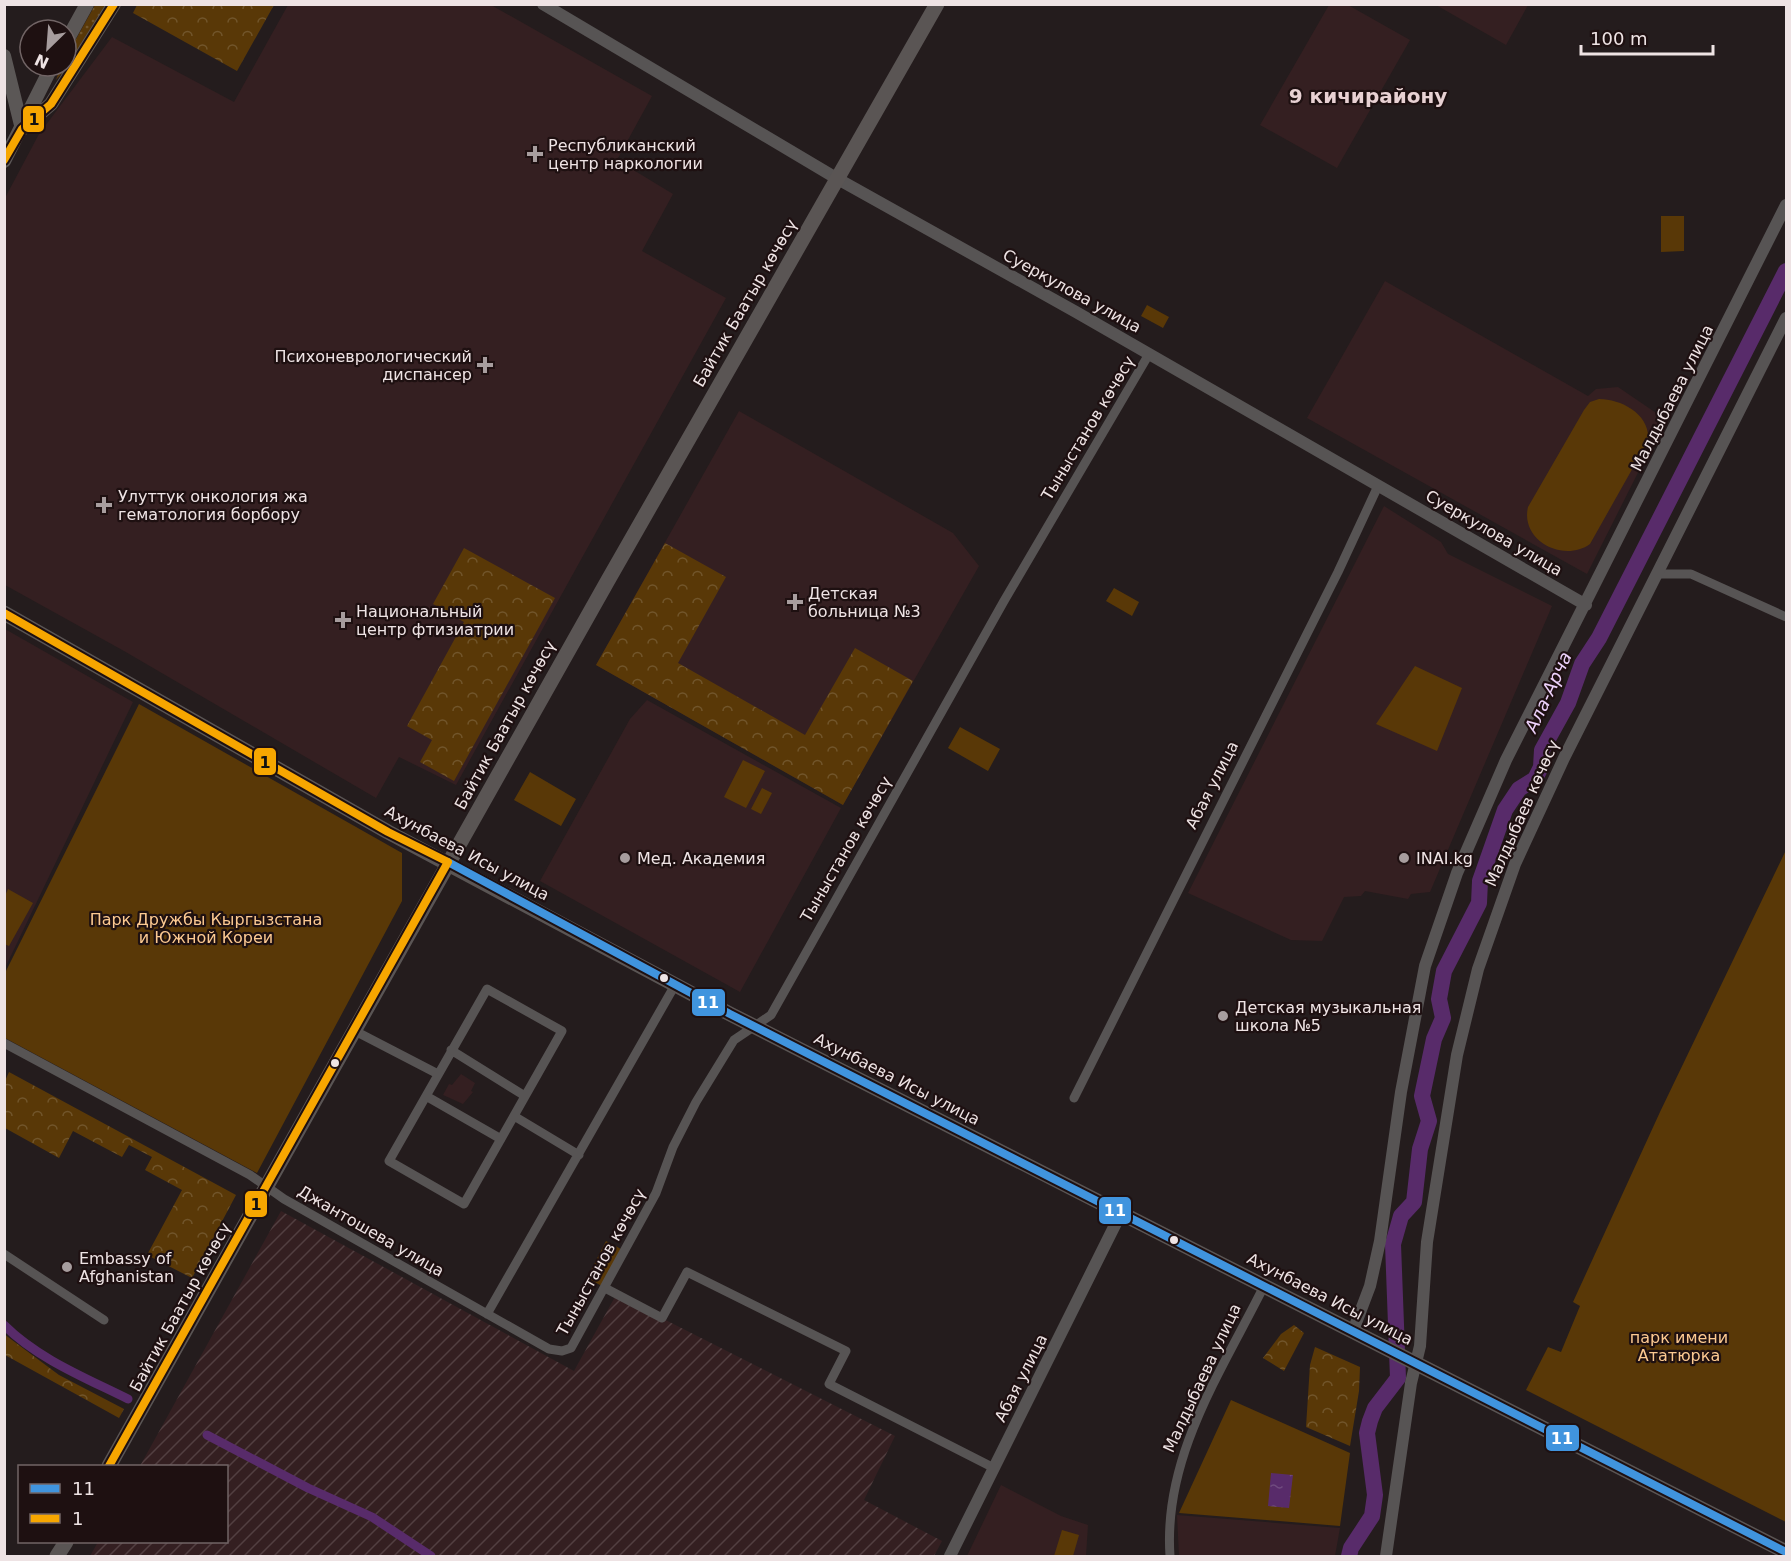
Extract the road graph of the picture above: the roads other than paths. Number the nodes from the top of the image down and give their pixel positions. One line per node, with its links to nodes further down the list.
1 (87, 4): 5 (main road)
2 (114, 4): 8 (main road)
3 (543, 4): 10 (street, Суеркулова улица)
4 (937, 4): 10 (main road, Байтик Баатыр көчөсү)
5 (78, 20)
6 (4, 56): 8 (main road)
7 (45, 78): 8 (main road)
8 (22, 129): 9 (main road)
9 (4, 161)
10 (836, 178): 13 (street, Суеркулова улица); 19 (main road, Байтик Баатыр көчөсү)
11 (1786, 205): 16 (street, Малдыбаева улица)
12 (1786, 318): 15 (street, Малдыбаев көчөсү)
13 (1149, 354): 14 (street, Суеркулова улица); 21 (street, Тыныстанов көчөсү)
14 (1378, 486): 16 (street, Суеркулова улица); 28 (street, Абая улица)
15 (1658, 574): 18 (street); 41 (street, Малдыбаев көчөсү)
16 (1586, 605): 39 (street)
17 (4, 614): 19 (main road, Ахунбаева Исы улица)
18 (1786, 617)
19 (448, 862): 20 (main road, Ахунбаева Исы улица); 22 (main road, Байтик Баатыр көчөсү)
20 (675, 985): 21 (main road, Ахунбаева Исы улица); 31 (street)
21 (756, 1027): 33 (main road, Ахунбаева Исы улица); 36 (street, Тыныстанов көчөсү)
22 (355, 1031): 25 (street); 32 (main road, Байтик Баатыр көчөсү)
23 (4, 1042): 32 (street, Джантошева улица)
24 (452, 1050): 25 (street); 27 (street); 27 (street)
25 (438, 1074): 26 (street)
26 (426, 1096): 30 (street); 30 (street)
27 (525, 1096): 29 (street)
28 (1074, 1098)
29 (514, 1116): 30 (street); 31 (street)
30 (501, 1139)
31 (579, 1155): 37 (street)
32 (268, 1187): 37 (street, Джантошева улица); 42 (main road, Байтик Баатыр көчөсү)
33 (1121, 1213): 35 (main road, Ахунбаева Исы улица); 43 (street, Абая улица)
34 (4, 1254): 38 (street)
35 (1264, 1286): 39 (main road, Ахунбаева Исы улица); 48 (street, Малдыбаева улица)
36 (605, 1288): 40 (street, Тыныстанов көчөсү); 43 (street)
37 (487, 1314): 40 (street, Джантошева улица)
38 (104, 1320)
39 (1353, 1331): 41 (main road, Ахунбаева Исы улица)
40 (567, 1351)
41 (1411, 1361): 45 (main road, Ахунбаева Исы улица); 49 (street)
42 (110, 1465)
43 (994, 1468): 47 (street, Абая улица)
44 (65, 1543): 46 (main road)
45 (1786, 1552)
46 (57, 1557)
47 (950, 1557)
48 (1170, 1557)
49 (1386, 1557)

